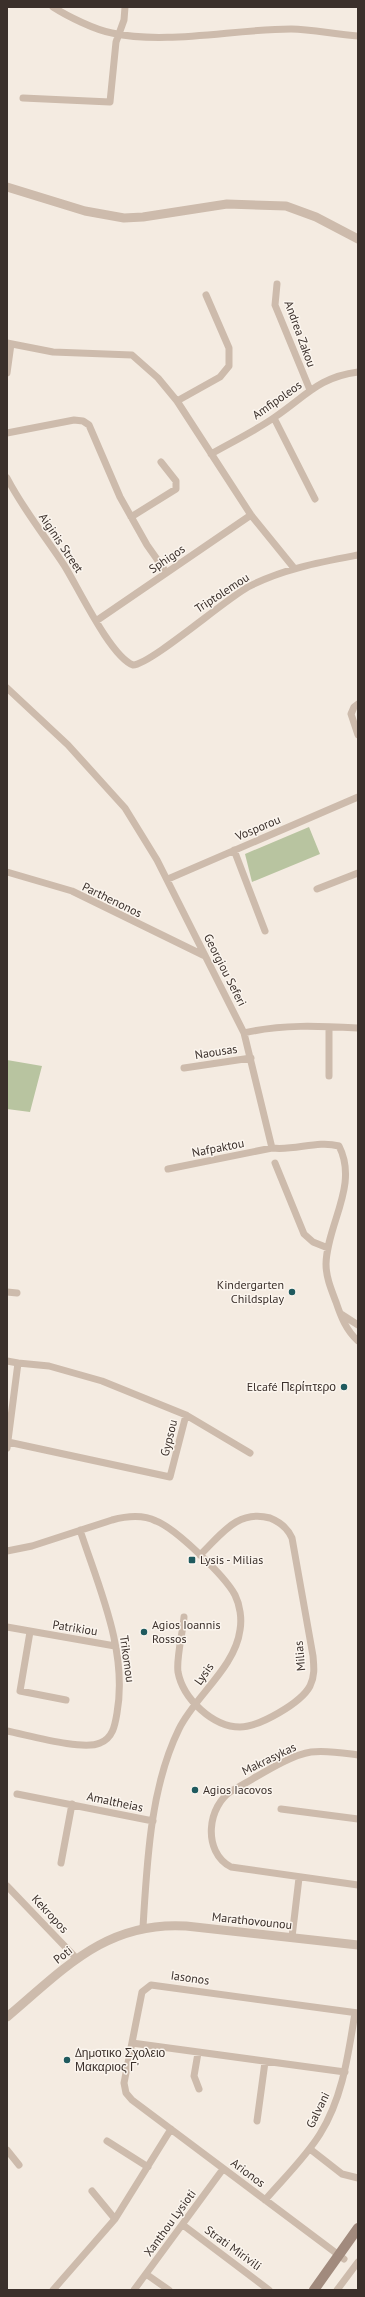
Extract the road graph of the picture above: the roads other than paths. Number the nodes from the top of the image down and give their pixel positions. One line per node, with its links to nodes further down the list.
1 (53, 7): 3 (street)
2 (125, 7): 3 (street)
3 (118, 34): 4 (street); 5 (street)
4 (358, 36)
5 (23, 98)
6 (7, 187): 7 (street)
7 (358, 239)
8 (277, 284): 13 (street, Andrea Zakou)
9 (206, 295): 14 (street)
10 (9, 343): 12 (street); 14 (street)
11 (358, 372): 13 (street, Amfipoleos)
12 (7, 373)
13 (310, 390): 15 (street, Amfipoleos)
14 (177, 401): 17 (street)
15 (274, 418): 17 (street, Amfipoleos); 20 (street)
16 (7, 433): 22 (street)
17 (211, 454): 21 (street)
18 (161, 462): 22 (street)
19 (7, 478): 26 (street, Aiginis Street)
20 (314, 499)
21 (251, 515): 24 (street); 25 (street, Sphigos)
22 (131, 517): 25 (street)
23 (358, 555): 24 (street, Triptolemou)
24 (294, 568): 27 (street, Triptolemou)
25 (166, 572): 26 (street, Sphigos)
26 (96, 622): 27 (street, Aiginis Street)
27 (132, 665)
28 (7, 688): 35 (street, Georgiou Seferi)
29 (358, 704): 30 (street)
30 (358, 735)
31 (358, 797): 32 (street, Vosporou)
32 (234, 850): 35 (street, Vosporou); 37 (street)
33 (7, 872): 38 (street, Parthenonos)
34 (358, 873): 36 (street)
35 (168, 879): 38 (street, Georgiou Seferi)
36 (317, 889)
37 (265, 931)
38 (205, 956): 41 (street, Georgiou Seferi)
39 (330, 1027): 40 (street); 41 (street); 44 (street)
40 (358, 1028)
41 (244, 1033): 42 (street, Georgiou Seferi)
42 (251, 1058): 43 (street, Naousas); 45 (street, Georgiou Seferi)
43 (184, 1068)
44 (329, 1076)
45 (272, 1148): 47 (street, Nafpaktou); 48 (street)
46 (275, 1163): 48 (street)
47 (168, 1169)
48 (328, 1248): 51 (street)
49 (7, 1292): 50 (street)
50 (17, 1293)
51 (339, 1310): 52 (street); 53 (street)
52 (358, 1325)
53 (358, 1341)
54 (7, 1361): 55 (street, Gypsou)
55 (18, 1363): 56 (street, Gypsou); 57 (street)
56 (186, 1416): 57 (street, Gypsou); 58 (street)
57 (8, 1445)
58 (250, 1453)
59 (80, 1530): 60 (street, Lysis); 61 (street, Lysis); 65 (street, Trikomou)
60 (7, 1551)
61 (200, 1555): 67 (street, Lysis); 67 (street, Milias)
62 (184, 1617): 67 (street, Milias)
63 (7, 1627): 64 (street, Patrikiou)
64 (30, 1632): 65 (street, Patrikiou); 66 (street)
65 (115, 1646): 68 (street, Trikomou)
66 (66, 1700)
67 (196, 1706): 74 (street, Lysis)
68 (7, 1732)
69 (358, 1755): 76 (street, Makrasykas)
70 (17, 1794): 71 (street, Amaltheias)
71 (72, 1804): 74 (street, Amaltheias); 75 (street, Amaltheias)
72 (281, 1809): 73 (street)
73 (358, 1819)
74 (153, 1821): 79 (street, Lysis)
75 (61, 1863)
76 (299, 1878): 77 (street, Makrasykas); 80 (street)
77 (358, 1885)
78 (7, 1886): 82 (street, Kekropos)
79 (143, 1927): 80 (street, Marathovounou); 82 (street, Poti)
80 (292, 1937): 81 (street, Marathovounou)
81 (358, 1945)
82 (76, 1958): 84 (street, Poti)
83 (357, 2013): 85 (street, Iasonos); 88 (street, Galvani)
84 (7, 2017)
85 (132, 2044): 86 (street); 90 (street, Iasonos)
86 (198, 2053): 87 (street); 89 (street)
87 (265, 2062): 88 (street); 91 (street)
88 (345, 2072): 94 (street, Galvani)
89 (199, 2089)
90 (139, 2105): 92 (street, Arionos)
91 (257, 2120)
92 (171, 2129): 97 (street); 98 (street, Arionos)
93 (107, 2141): 97 (street)
94 (310, 2149): 99 (street); 101 (street, Galvani)
95 (7, 2150): 96 (street)
96 (19, 2165)
97 (148, 2167): 102 (street)
98 (223, 2169): 101 (street, Arionos); 103 (street, Xanthou Lysioti)
99 (358, 2178)
100 (92, 2191): 102 (street)
101 (265, 2200): 106 (street, Arionos)
102 (115, 2219): 109 (street)
103 (184, 2225): 108 (street, Xanthou Lysioti); 112 (street, Strati Mirivili)
104 (358, 2228): 106 (main road)
105 (358, 2240): 106 (main road)
106 (342, 2257): 113 (main road); 114 (main road)
107 (357, 2266): 115 (street)
108 (146, 2274): 110 (street, Xanthou Lysioti); 111 (street)
109 (53, 2290)
110 (134, 2290)
111 (169, 2290)
112 (269, 2290)
113 (314, 2290)
114 (321, 2290)
115 (337, 2290)

